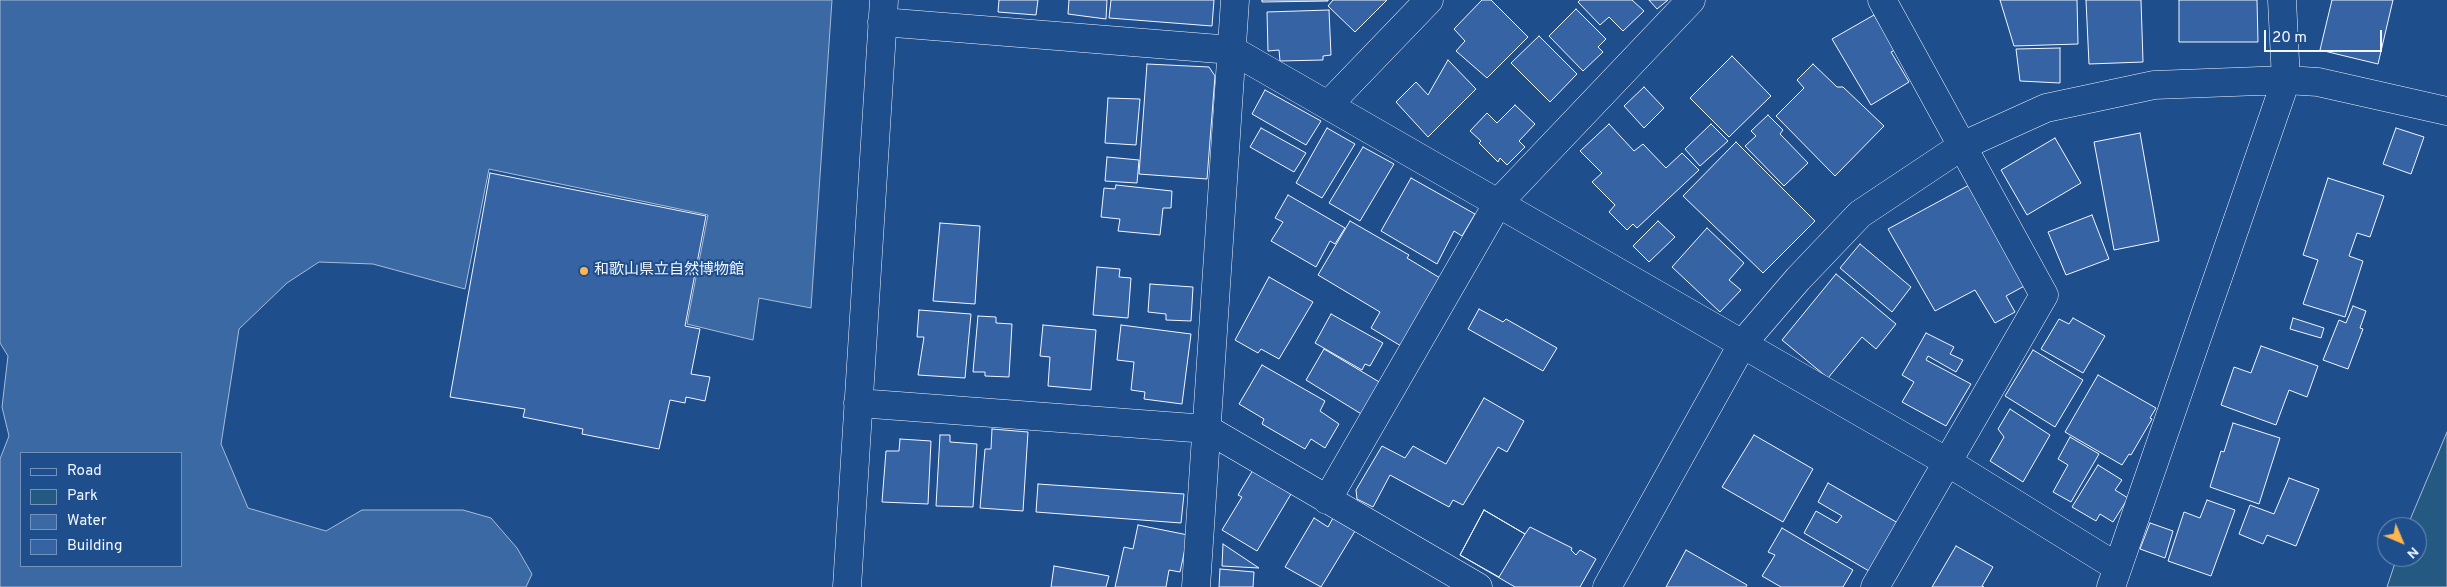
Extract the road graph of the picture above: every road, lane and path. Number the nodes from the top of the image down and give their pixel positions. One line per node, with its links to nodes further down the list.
1 (1236, 0): 7 (street)
2 (1429, 0): 9 (street)
3 (1691, 0): 12 (street)
4 (1882, 0): 11 (street)
5 (2282, 0): 8 (street)
6 (883, 11): 7 (street); 14 (street)
7 (1232, 50): 9 (street); 15 (street)
8 (2286, 80): 10 (street); 11 (street); 18 (street)
9 (1328, 105): 12 (street)
10 (2447, 111)
11 (1962, 146): 13 (street); 16 (street)
12 (1498, 203): 13 (street); 17 (street)
13 (1743, 344): 16 (street); 22 (street)
14 (858, 403): 15 (street); 19 (street)
15 (1207, 430): 17 (street); 20 (street)
16 (1949, 463): 18 (street); 23 (street)
17 (1327, 500): 21 (street)
18 (2114, 577)
19 (847, 587)
20 (1196, 587)
21 (1478, 587)
22 (1606, 587)
23 (1875, 587)

